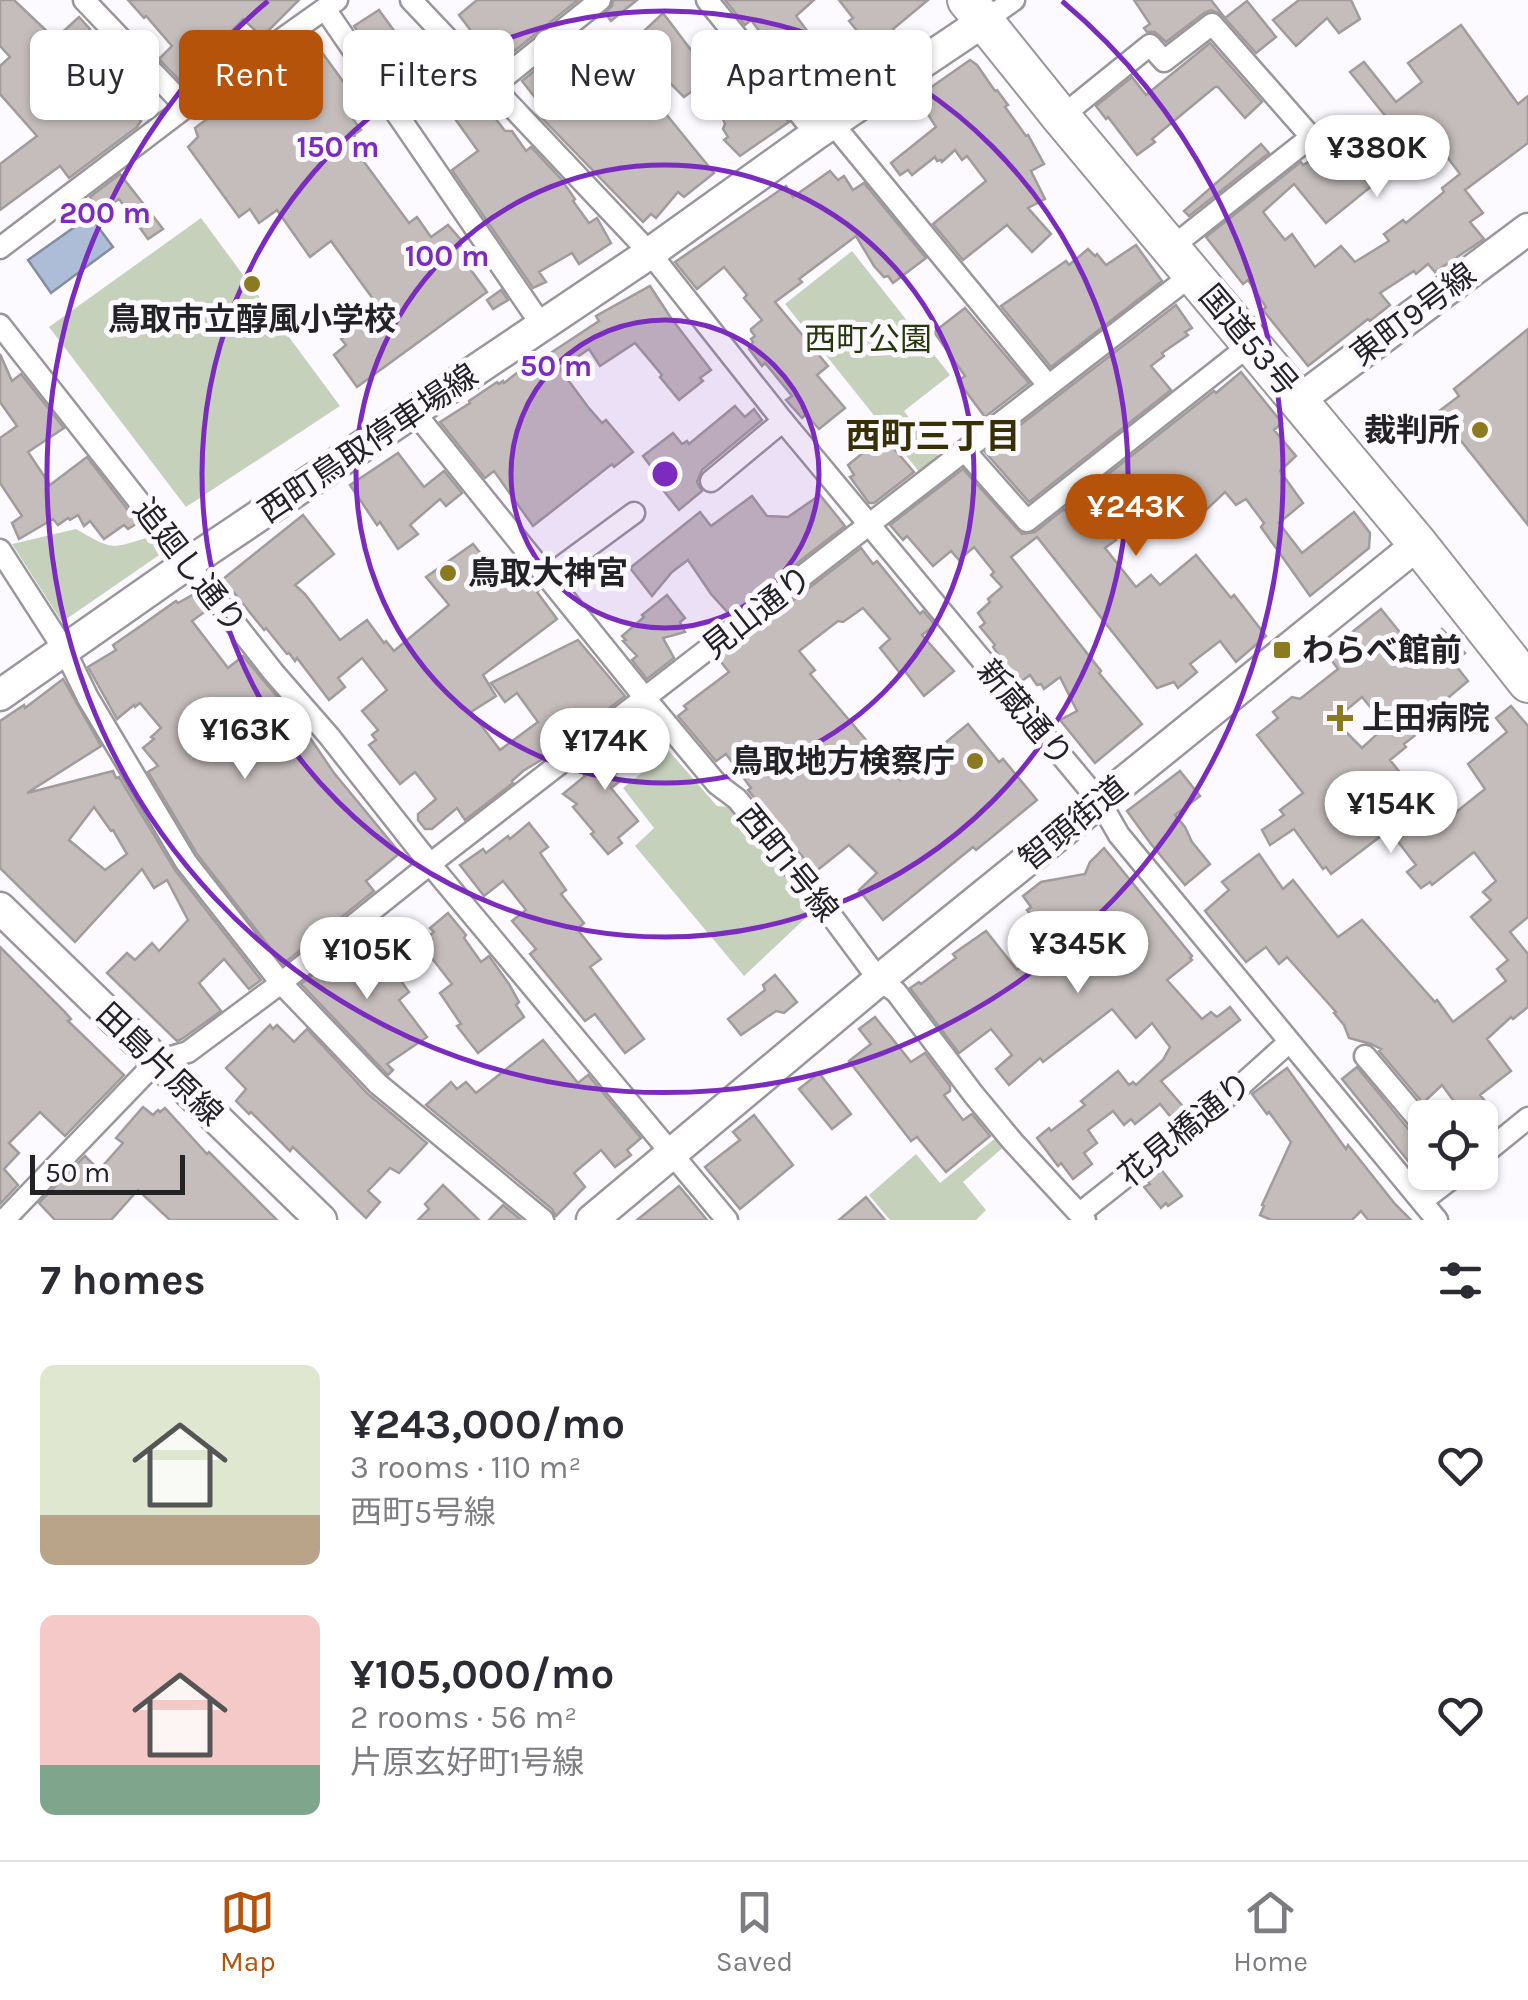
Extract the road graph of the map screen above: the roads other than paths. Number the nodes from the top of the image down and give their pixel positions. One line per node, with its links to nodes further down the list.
1 (84, 0): 10 (street)
2 (411, 0): 8 (street, 新蔵通り)
3 (600, 0): 9 (street)
4 (707, 0): 14 (street)
5 (331, 5): 7 (street); 20 (street)
6 (988, 7): 13 (highway, 国道53号); 14 (main road, 西町鳥取停車場線)
7 (295, 30)
8 (439, 30)
9 (514, 69)
10 (179, 100)
11 (514, 110): 17 (street, 新蔵通り)
12 (179, 112): 16 (street)
13 (1061, 117): 18 (highway, 国道53号); 18 (street, 見山通り)
14 (824, 128): 17 (main road, 西町鳥取停車場線); 22 (street)
15 (1528, 229): 23 (main road, 東町9号線)
16 (0, 248)
17 (650, 254): 20 (main road, 西町鳥取停車場線); 25 (street, 新蔵通り)
18 (1182, 260): 21 (highway, 国道53号); 22 (street, 見山通り)
19 (0, 325): 32 (street, 追廻し通り)
20 (543, 327): 24 (main road, 西町鳥取停車場線)
21 (1251, 344): 23 (highway, 国道53号); 26 (street)
22 (1048, 385): 26 (street, 見山通り)
23 (1299, 400): 30 (highway, 国道53号)
24 (414, 413): 32 (main road, 西町鳥取停車場線); 33 (street, 西町1号線)
25 (783, 422): 27 (street); 29 (street, 新蔵通り)
26 (966, 450): 29 (street, 見山通り)
27 (711, 481)
28 (634, 513): 33 (street)
29 (869, 524): 37 (street, 見山通り); 38 (street, 新蔵通り)
30 (1418, 544): 35 (highway, 国道53号); 38 (main road, 智頭街道)
31 (0, 550): 34 (street)
32 (187, 564): 34 (main road, 西町鳥取停車場線); 39 (street, 追廻し通り)
33 (546, 577): 37 (street, 西町1号線)
34 (64, 651): 36 (main road, 西町鳥取停車場線); 42 (street)
35 (1528, 684)
36 (0, 696)
37 (646, 698): 39 (street, 見山通り); 41 (street, 西町1号線)
38 (1100, 802): 41 (main road, 智頭街道); 43 (street, 新蔵通り)
39 (430, 864): 42 (street, 見山通り); 49 (street, 追廻し通り)
40 (0, 908): 45 (main road, 田島片原線)
41 (879, 980): 49 (main road, 智頭街道); 52 (street, 西町1号線)
42 (280, 983): 45 (street, 見山通り); 55 (street)
43 (1288, 1043): 51 (street, 新蔵通り); 52 (street, 花見橋通り)
44 (1365, 1056): 46 (street)
45 (157, 1060): 53 (street, 見山通り); 54 (main road, 田島片原線)
46 (1408, 1108)
47 (1528, 1118): 48 (street)
48 (1498, 1142)
49 (670, 1152): 56 (main road, 智頭街道); 57 (street, 追廻し通り)
50 (1436, 1190): 51 (street)
51 (1422, 1201): 58 (street, 新蔵通り)
52 (1082, 1217)
53 (4, 1220)
54 (321, 1220)
55 (544, 1220)
56 (592, 1220)
57 (728, 1220)
58 (1437, 1220)

